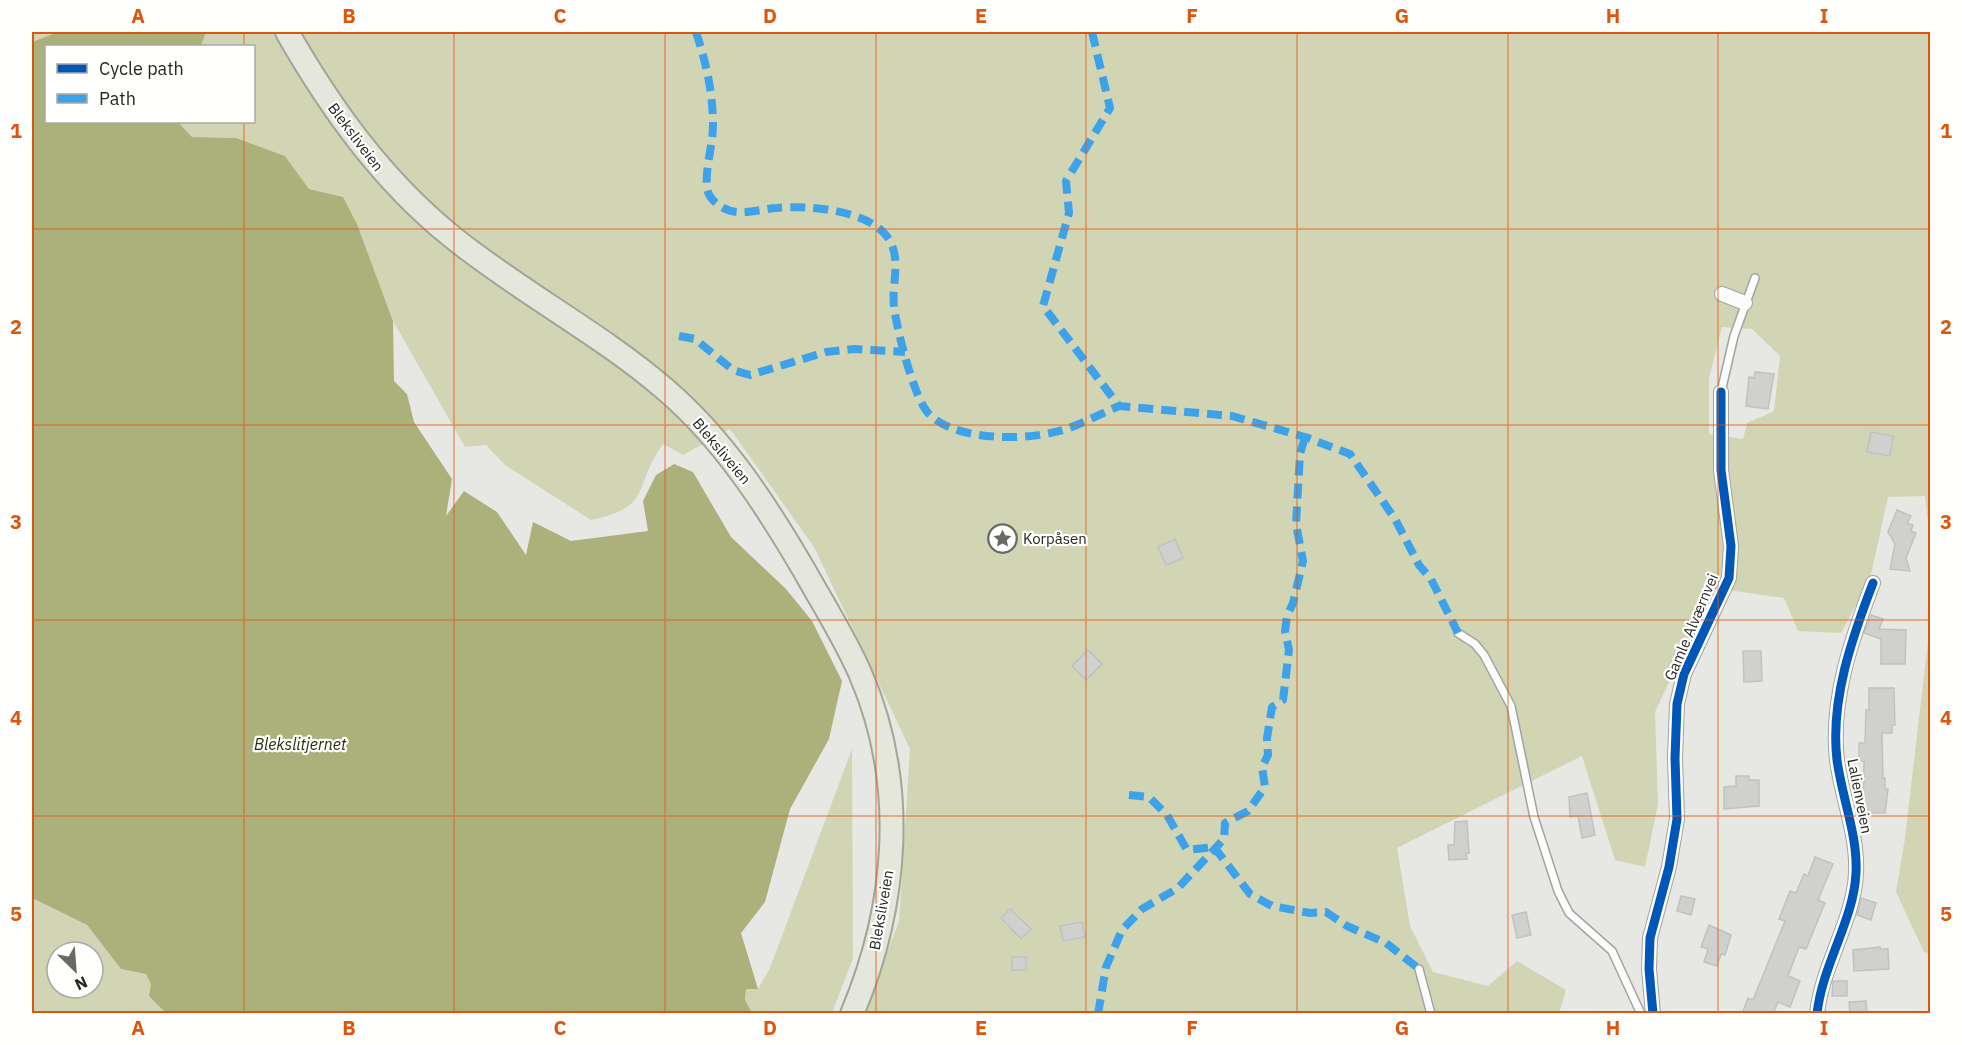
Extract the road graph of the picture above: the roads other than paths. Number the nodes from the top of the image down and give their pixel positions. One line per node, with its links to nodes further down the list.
1 (287, 32): 9 (main road, Bleksliveien)
2 (1755, 279): 4 (lane, Gamle Alværnvei)
3 (1722, 294): 4 (street)
4 (1744, 303): 5 (lane, Gamle Alværnvei)
5 (1721, 392): 12 (street, Gamle Alværnvei)
6 (1873, 583): 13 (street, Lalienveien)
7 (1458, 633): 11 (lane)
8 (1419, 969): 10 (lane)
9 (852, 1014)
10 (1431, 1014)
11 (1641, 1014)
12 (1653, 1014)
13 (1817, 1014)

